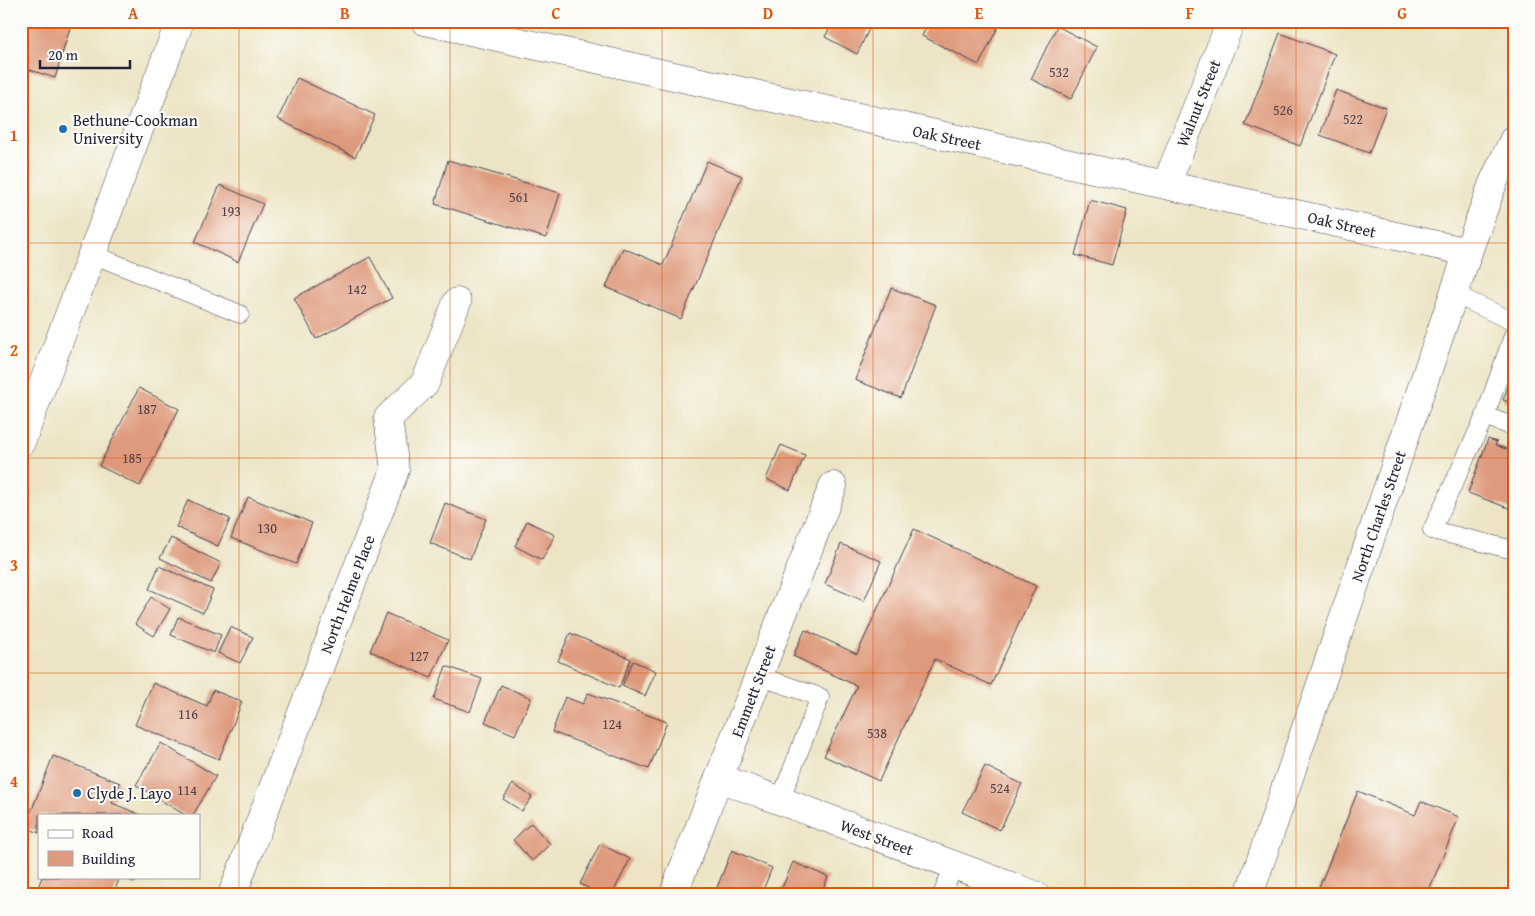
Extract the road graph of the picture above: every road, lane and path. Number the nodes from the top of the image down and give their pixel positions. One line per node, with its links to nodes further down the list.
1 (180, 21): 7 (street)
2 (425, 21): 5 (street, Oak Street)
3 (1230, 21): 5 (street, Walnut Street)
4 (1514, 139): 6 (street, North Charles Street)
5 (1166, 185): 6 (street, Oak Street)
6 (1468, 252): 8 (street, North Charles Street)
7 (92, 254): 10 (lane); 15 (street)
8 (1454, 294): 11 (lane); 26 (street, North Charles Street)
9 (457, 302): 22 (street, North Helme Place)
10 (240, 314)
11 (1514, 322)
12 (1514, 333): 13 (lane)
13 (1485, 416): 14 (lane); 17 (lane)
14 (1514, 427)
15 (21, 442)
16 (833, 486): 18 (street, Emmett Street)
17 (1514, 550)
18 (759, 676): 19 (street, Emmett Street); 20 (lane)
19 (719, 778): 20 (street, West Street); 23 (street, Emmett Street)
20 (780, 801): 21 (street, West Street)
21 (954, 865): 24 (lane); 25 (street, West Street)
22 (232, 895)
23 (673, 895)
24 (942, 895)
25 (1035, 895)
26 (1249, 895)

